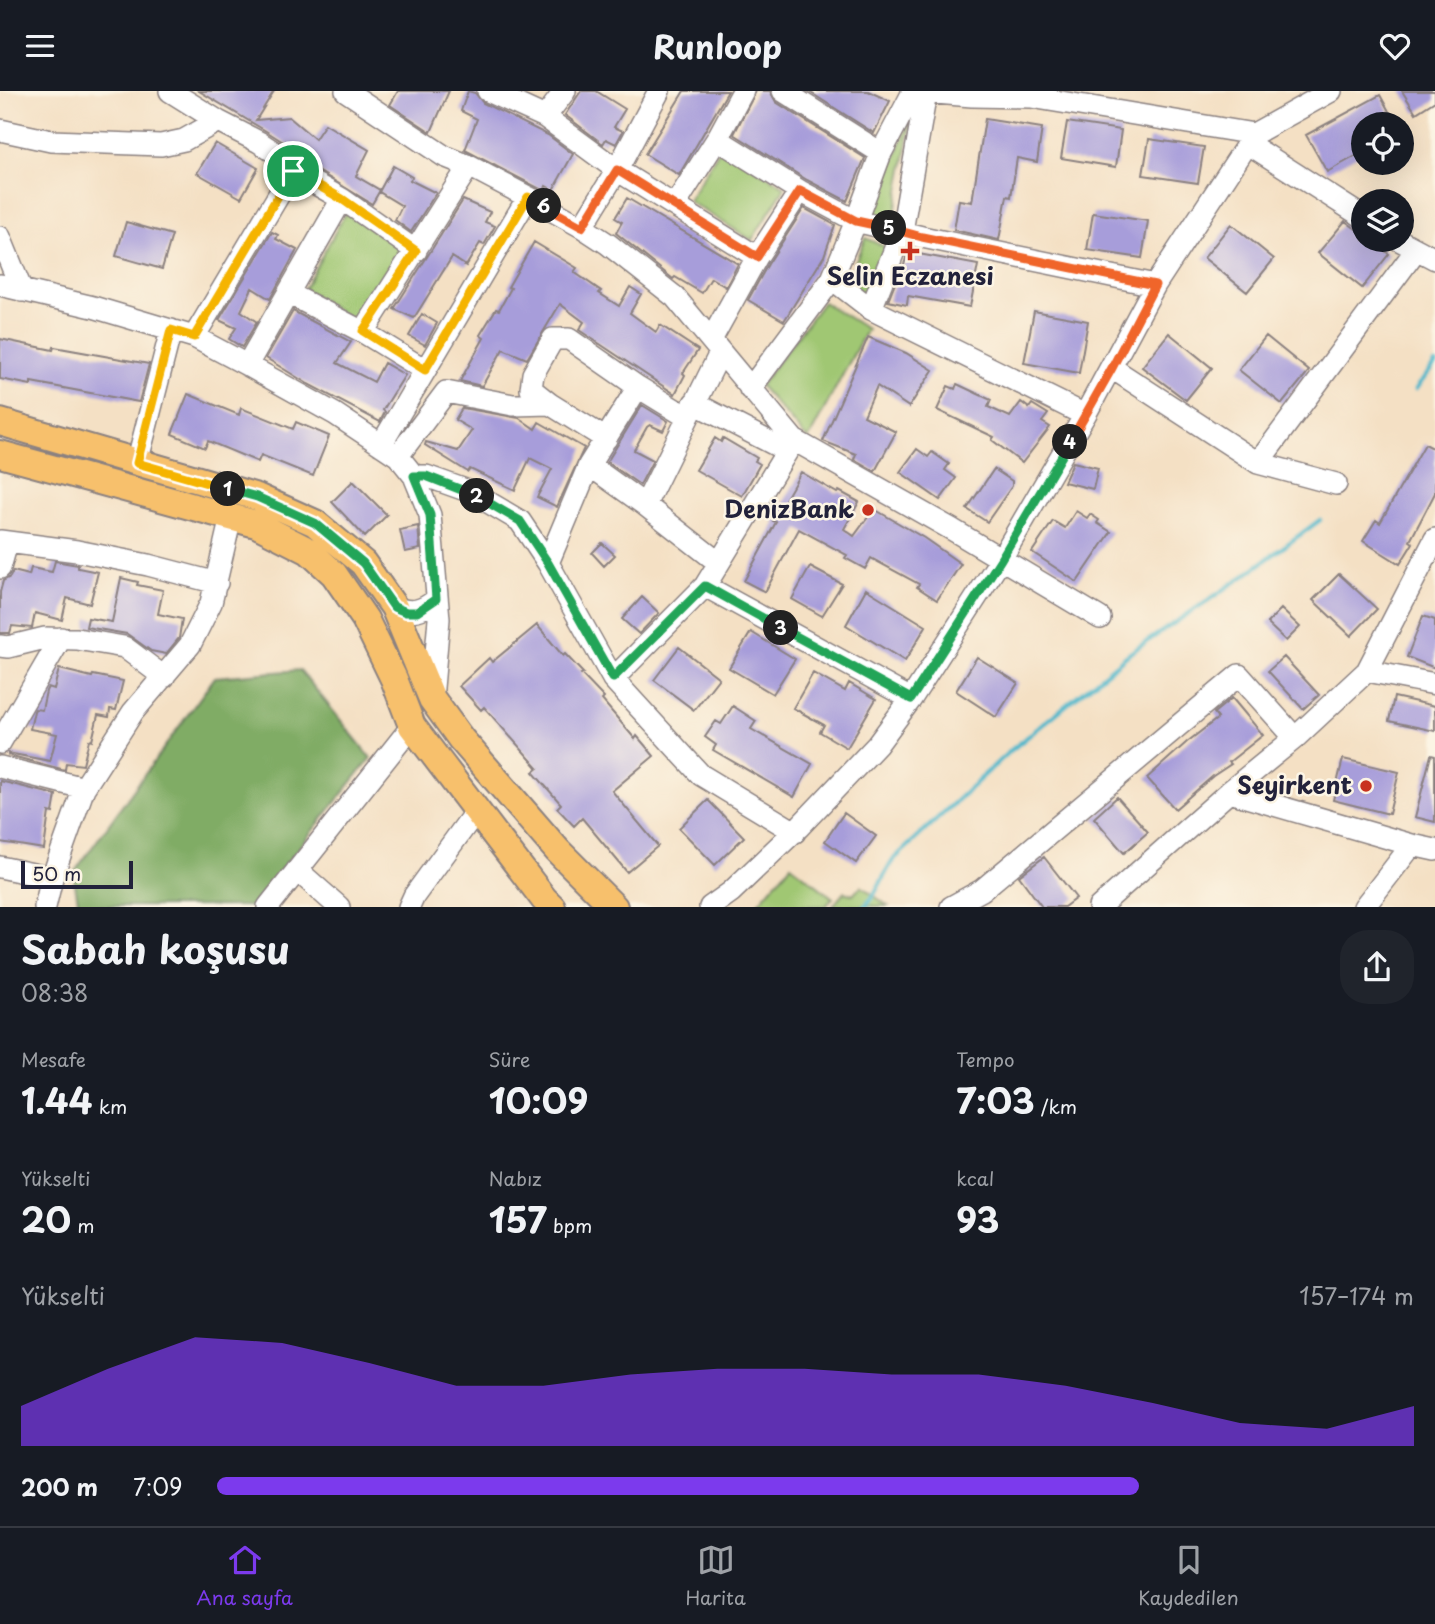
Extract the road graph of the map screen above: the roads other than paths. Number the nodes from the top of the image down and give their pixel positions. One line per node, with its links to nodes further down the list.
1 (170, 91): 13 (street)
2 (346, 91): 11 (street)
3 (488, 91): 12 (street)
4 (565, 91): 12 (street)
5 (659, 91): 19 (street)
6 (743, 91): 16 (street)
7 (783, 91): 17 (street)
8 (1331, 91): 15 (street)
9 (917, 92): 10 (street); 17 (street); 28 (street)
10 (1093, 99): 15 (street)
11 (378, 100): 18 (street)
12 (545, 117): 19 (street)
13 (218, 121): 14 (street); 20 (street)
14 (0, 131)
15 (1251, 138): 25 (street); 35 (street)
16 (717, 139): 21 (street); 24 (street)
17 (881, 153): 26 (street)
18 (469, 166): 22 (street); 31 (street)
19 (617, 170): 24 (street); 27 (street)
20 (293, 171): 23 (street); 41 (street)
21 (800, 191): 26 (street); 32 (street)
22 (528, 197): 27 (street); 45 (street)
23 (342, 199): 31 (street); 37 (street)
24 (675, 205): 32 (street)
25 (1351, 209)
26 (856, 221): 28 (street); 33 (street)
27 (582, 227): 42 (street)
28 (902, 231): 35 (street); 38 (street)
29 (0, 237): 36 (street)
30 (1417, 250): 57 (street)
31 (416, 251): 40 (street)
32 (757, 257): 42 (street)
33 (832, 279): 38 (street); 47 (street)
34 (0, 285): 36 (street)
35 (1155, 285): 44 (street)
36 (22, 291): 39 (street)
37 (288, 293): 40 (street); 43 (street)
38 (871, 309): 50 (street)
39 (171, 330): 41 (street); 56 (street)
40 (363, 331): 45 (street)
41 (194, 337): 43 (street)
42 (715, 346): 47 (street); 49 (street)
43 (247, 365): 54 (street)
44 (1112, 368): 50 (street); 57 (street)
45 (425, 370): 54 (street)
46 (638, 387): 48 (street); 49 (street); 52 (street)
47 (750, 389): 53 (street)
48 (550, 404): 52 (street); 54 (street)
49 (691, 410): 53 (street); 61 (street)
50 (1085, 415): 65 (street)
51 (0, 422): 56 (main road)
52 (606, 439): 58 (street)
53 (791, 445): 65 (street); 67 (street)
54 (389, 450): 59 (street)
55 (0, 454): 62 (main road)
56 (137, 463): 72 (main road)
57 (1258, 463): 60 (street)
58 (589, 465): 61 (street); 66 (street)
59 (414, 476): 66 (street); 71 (street)
60 (1336, 484)
61 (645, 505): 67 (street)
62 (231, 517): 69 (street); 82 (main road)
63 (1435, 539): 76 (street)
64 (4, 542): 68 (street); 69 (street)
65 (1001, 559): 73 (street); 81 (street)
66 (548, 563): 78 (street)
67 (719, 563): 70 (street)
68 (0, 568)
69 (217, 583): 77 (street)
70 (705, 586): 78 (street); 81 (street)
71 (436, 599): 72 (street); 80 (street)
72 (394, 607): 80 (main road)
73 (1100, 618)
74 (61, 638): 75 (street); 77 (street); 84 (street)
75 (3, 652)
76 (1367, 671): 79 (street); 83 (street)
77 (164, 677): 86 (street)
78 (613, 678): 89 (street)
79 (1435, 684)
80 (432, 699): 101 (main road)
81 (911, 699): 89 (street)
82 (412, 726): 88 (main road); 93 (street)
83 (1295, 738): 87 (street); 103 (street)
84 (0, 743)
85 (0, 767): 86 (street)
86 (84, 788): 94 (street)
87 (1229, 792): 90 (street); 104 (street)
88 (476, 811): 99 (street); 100 (main road)
89 (794, 832): 95 (street)
90 (1412, 845): 91 (street); 105 (street)
91 (1435, 850)
92 (0, 867): 94 (street)
93 (297, 870): 97 (street); 98 (street)
94 (52, 879): 96 (street)
95 (727, 899): 102 (street)
96 (45, 907)
97 (268, 907)
98 (339, 907)
99 (409, 907)
100 (552, 907)
101 (614, 907)
102 (710, 907)
103 (951, 907)
104 (1099, 907)
105 (1364, 907)

